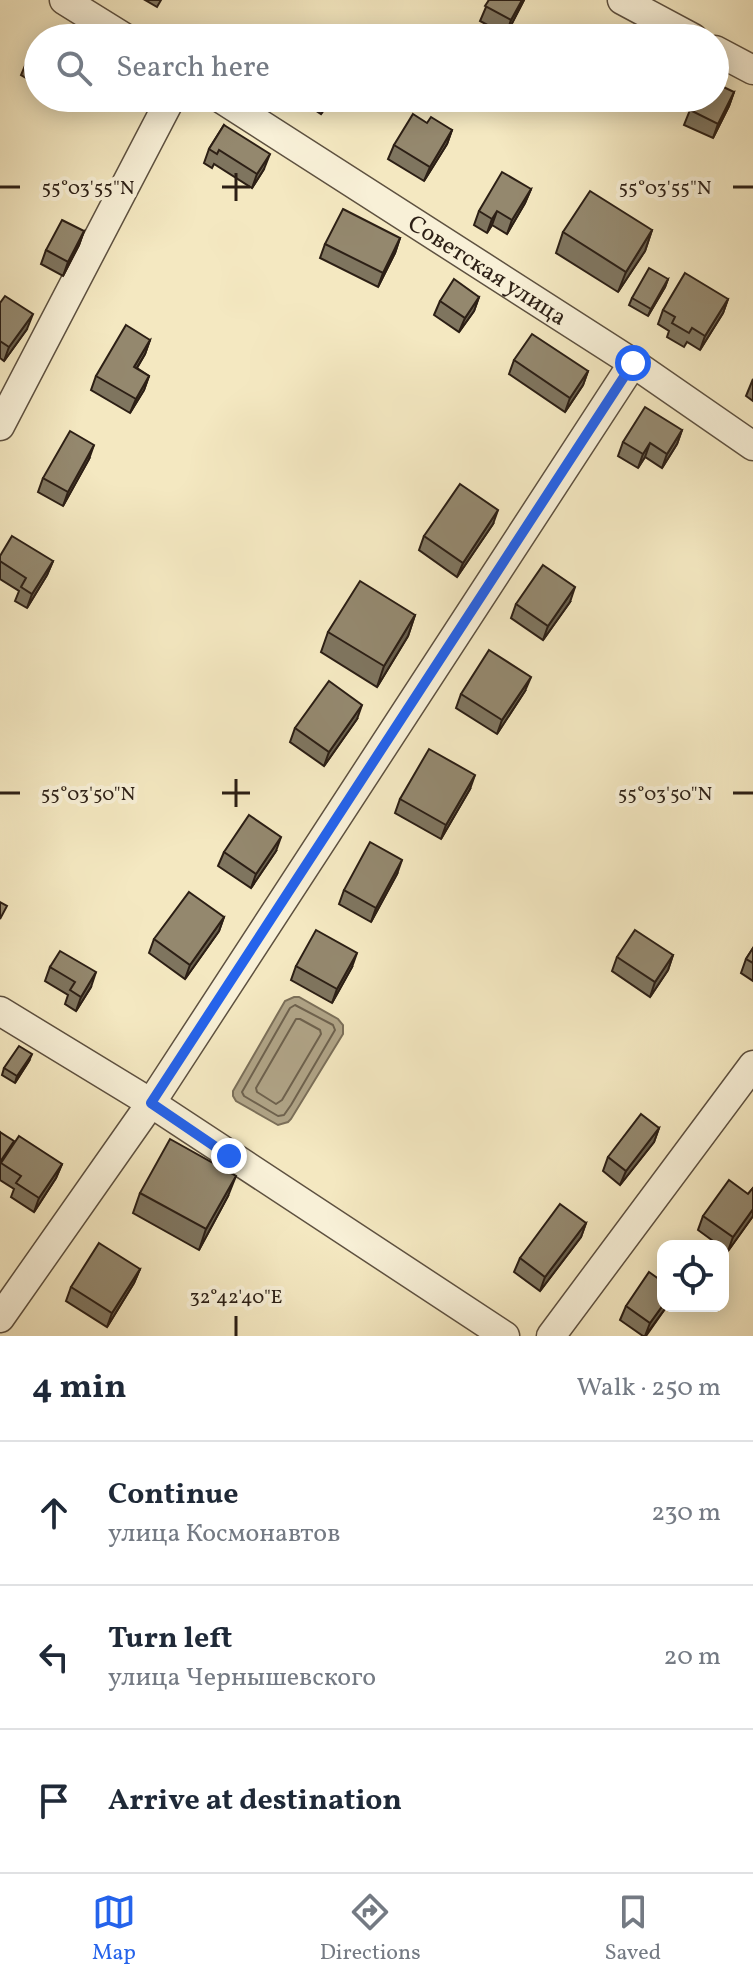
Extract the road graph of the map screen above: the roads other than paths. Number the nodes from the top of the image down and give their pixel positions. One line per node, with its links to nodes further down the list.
1 (64, 0): 3 (street)
2 (622, 0): 4 (street)
3 (103, 24)
4 (667, 24)
5 (729, 57): 6 (street)
6 (753, 70)
7 (164, 112): 10 (street)
8 (242, 112): 9 (street, Советская улица)
9 (633, 363): 11 (street, Советская улица); 14 (street)
10 (0, 426)
11 (753, 446)
12 (0, 1011): 14 (street)
13 (753, 1065): 17 (street)
14 (151, 1103): 15 (street); 16 (street)
15 (0, 1318)
16 (505, 1336)
17 (551, 1336)

